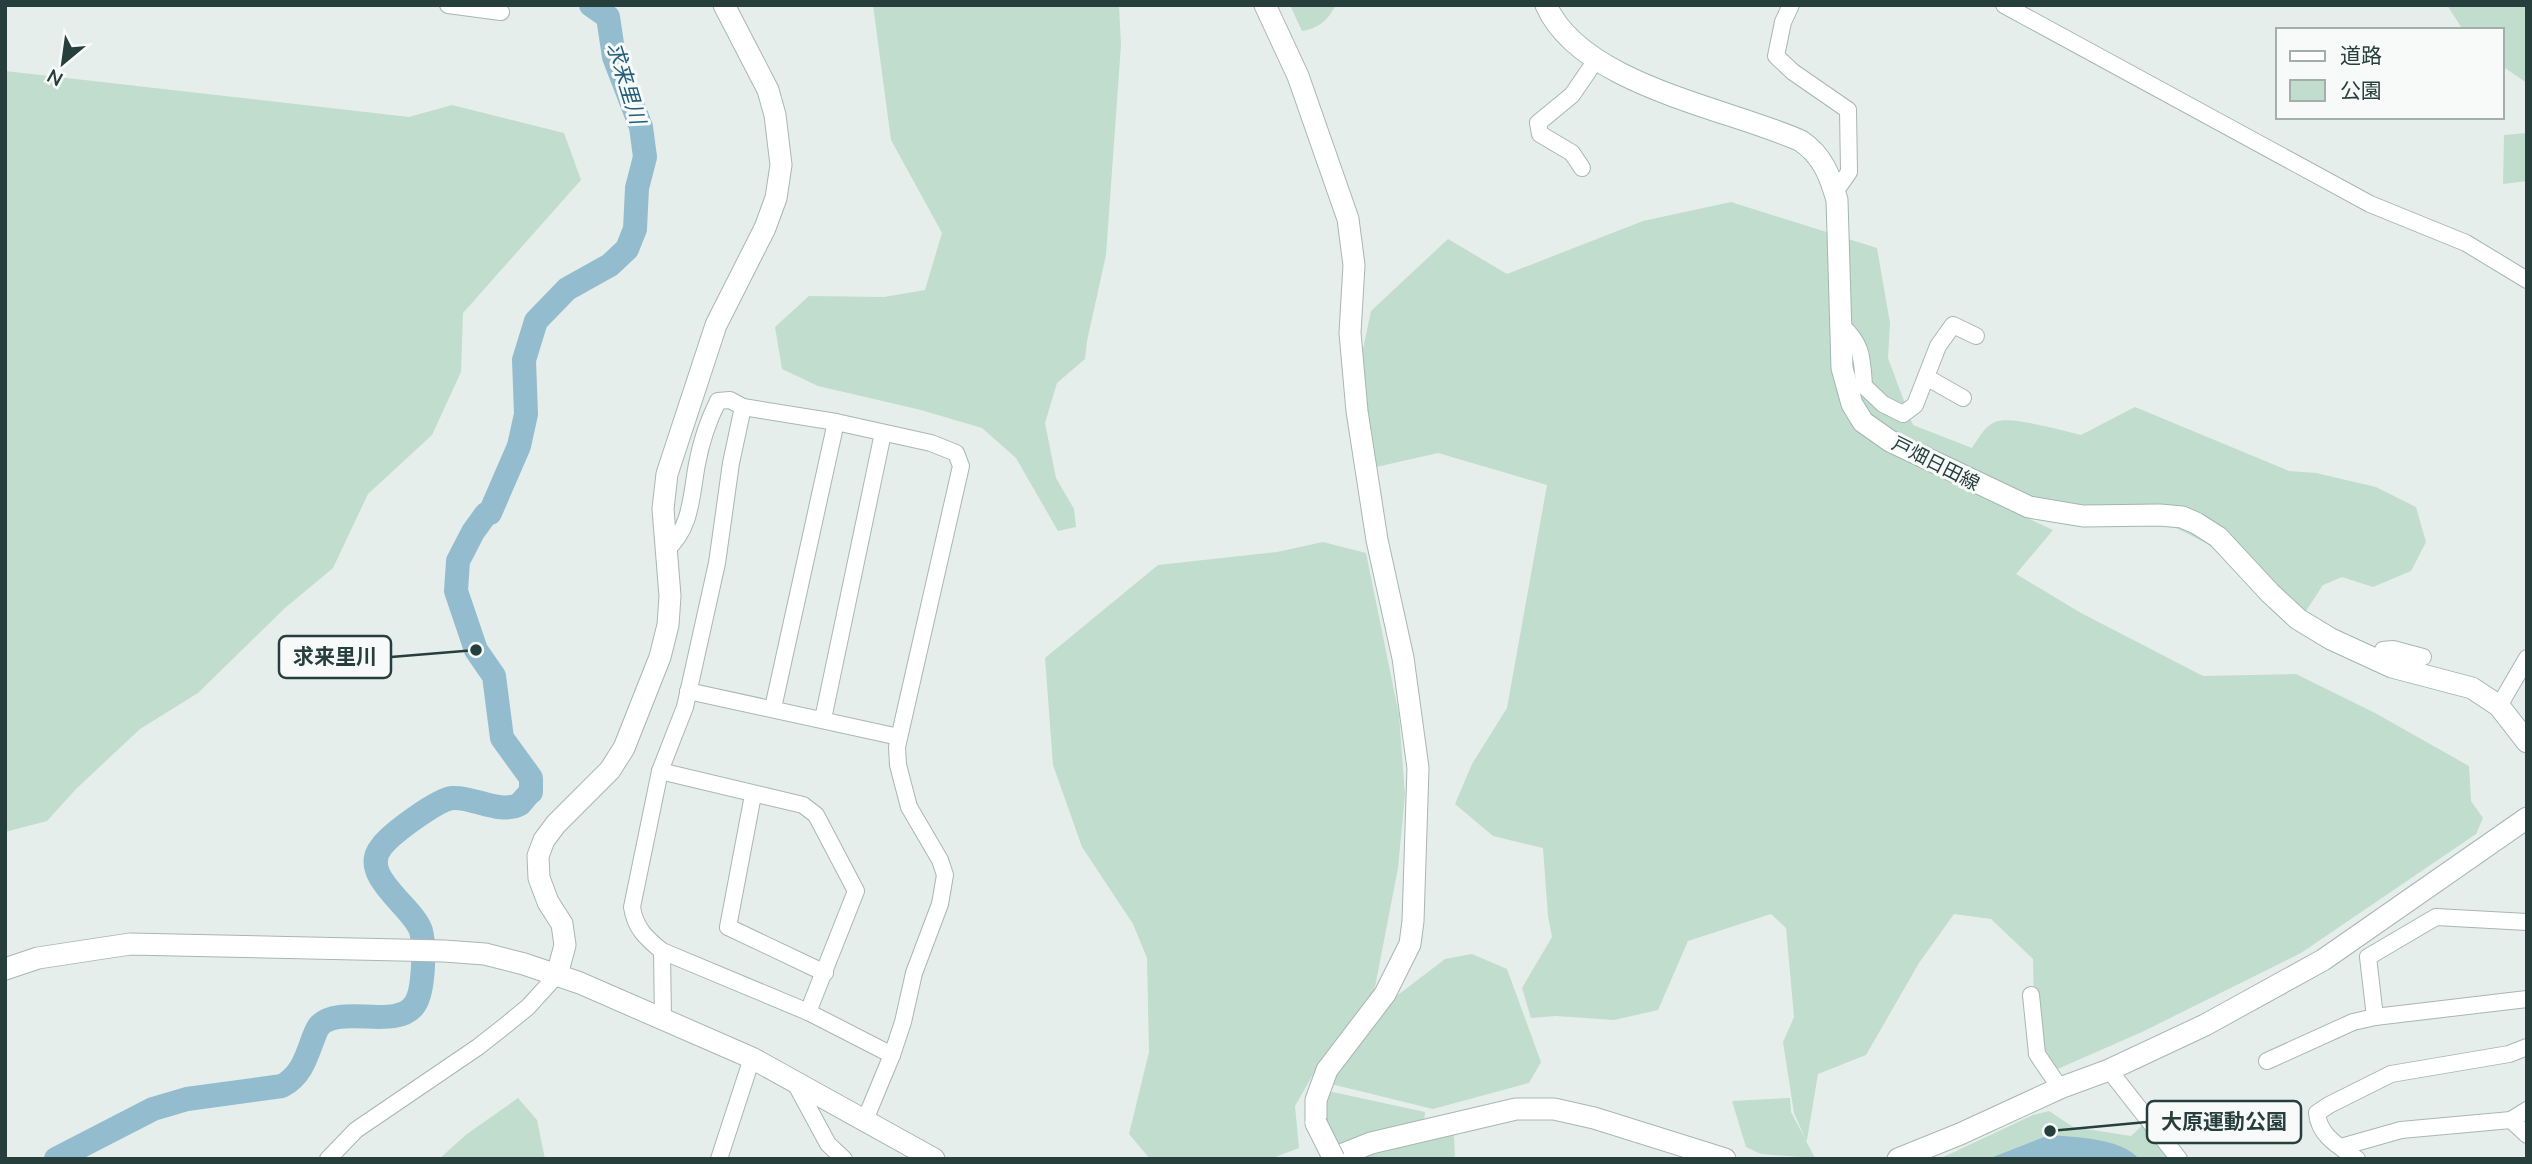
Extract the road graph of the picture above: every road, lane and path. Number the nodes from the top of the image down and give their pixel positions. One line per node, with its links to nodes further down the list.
1 (448, 5): 7 (street)
2 (724, 5): 19 (street)
3 (1265, 5): 58 (street, bridge)
4 (1546, 5): 8 (street, 戸畑日田線)
5 (1791, 5): 10 (street)
6 (2004, 5): 11 (street)
7 (493, 9)
8 (1596, 60): 9 (street); 10 (street, 戸畑日田線)
9 (1583, 168)
10 (1835, 192): 12 (street, 戸畑日田線)
11 (2527, 280)
12 (1841, 325): 14 (street); 22 (street, 戸畑日田線)
13 (1976, 336): 14 (street)
14 (1926, 377): 15 (street)
15 (1963, 398)
16 (743, 407): 17 (street); 19 (street); 23 (street)
17 (835, 422): 18 (street); 25 (street)
18 (883, 433): 26 (street); 27 (street)
19 (666, 550): 36 (street)
20 (2423, 657): 22 (street)
21 (2527, 657): 24 (street)
22 (2378, 661): 24 (street, 戸畑日田線)
23 (688, 691): 25 (street); 29 (street)
24 (2499, 706): 28 (street, 戸畑日田線)
25 (773, 708): 26 (street)
26 (823, 719): 27 (street)
27 (899, 737): 43 (street)
28 (2527, 741)
29 (660, 771): 30 (street); 33 (street)
30 (753, 795): 35 (street); 35 (street)
31 (2527, 818): 46 (street)
32 (2527, 922): 40 (street)
33 (662, 951): 39 (street); 41 (street)
34 (5, 969): 36 (street)
35 (825, 973): 39 (street)
36 (557, 975): 41 (street); 55 (street)
37 (2031, 995): 48 (street)
38 (2527, 999): 40 (street)
39 (808, 1012): 43 (street)
40 (2375, 1017): 45 (street)
41 (663, 1019): 44 (street)
42 (2527, 1047): 53 (street)
43 (892, 1055): 50 (street)
44 (752, 1058): 47 (street); 56 (street)
45 (2267, 1061)
46 (2109, 1070): 48 (street); 61 (street)
47 (794, 1081): 50 (street); 57 (street)
48 (2060, 1088): 60 (street)
49 (2527, 1110): 51 (street)
50 (865, 1120): 54 (street)
51 (2511, 1120): 52 (street); 53 (street)
52 (2527, 1135)
53 (2340, 1147): 62 (street)
54 (925, 1158)
55 (328, 1159)
56 (719, 1159)
57 (845, 1159)
58 (1333, 1159): 59 (street)
59 (1725, 1159)
60 (1898, 1159)
61 (2179, 1159)
62 (2357, 1159)

